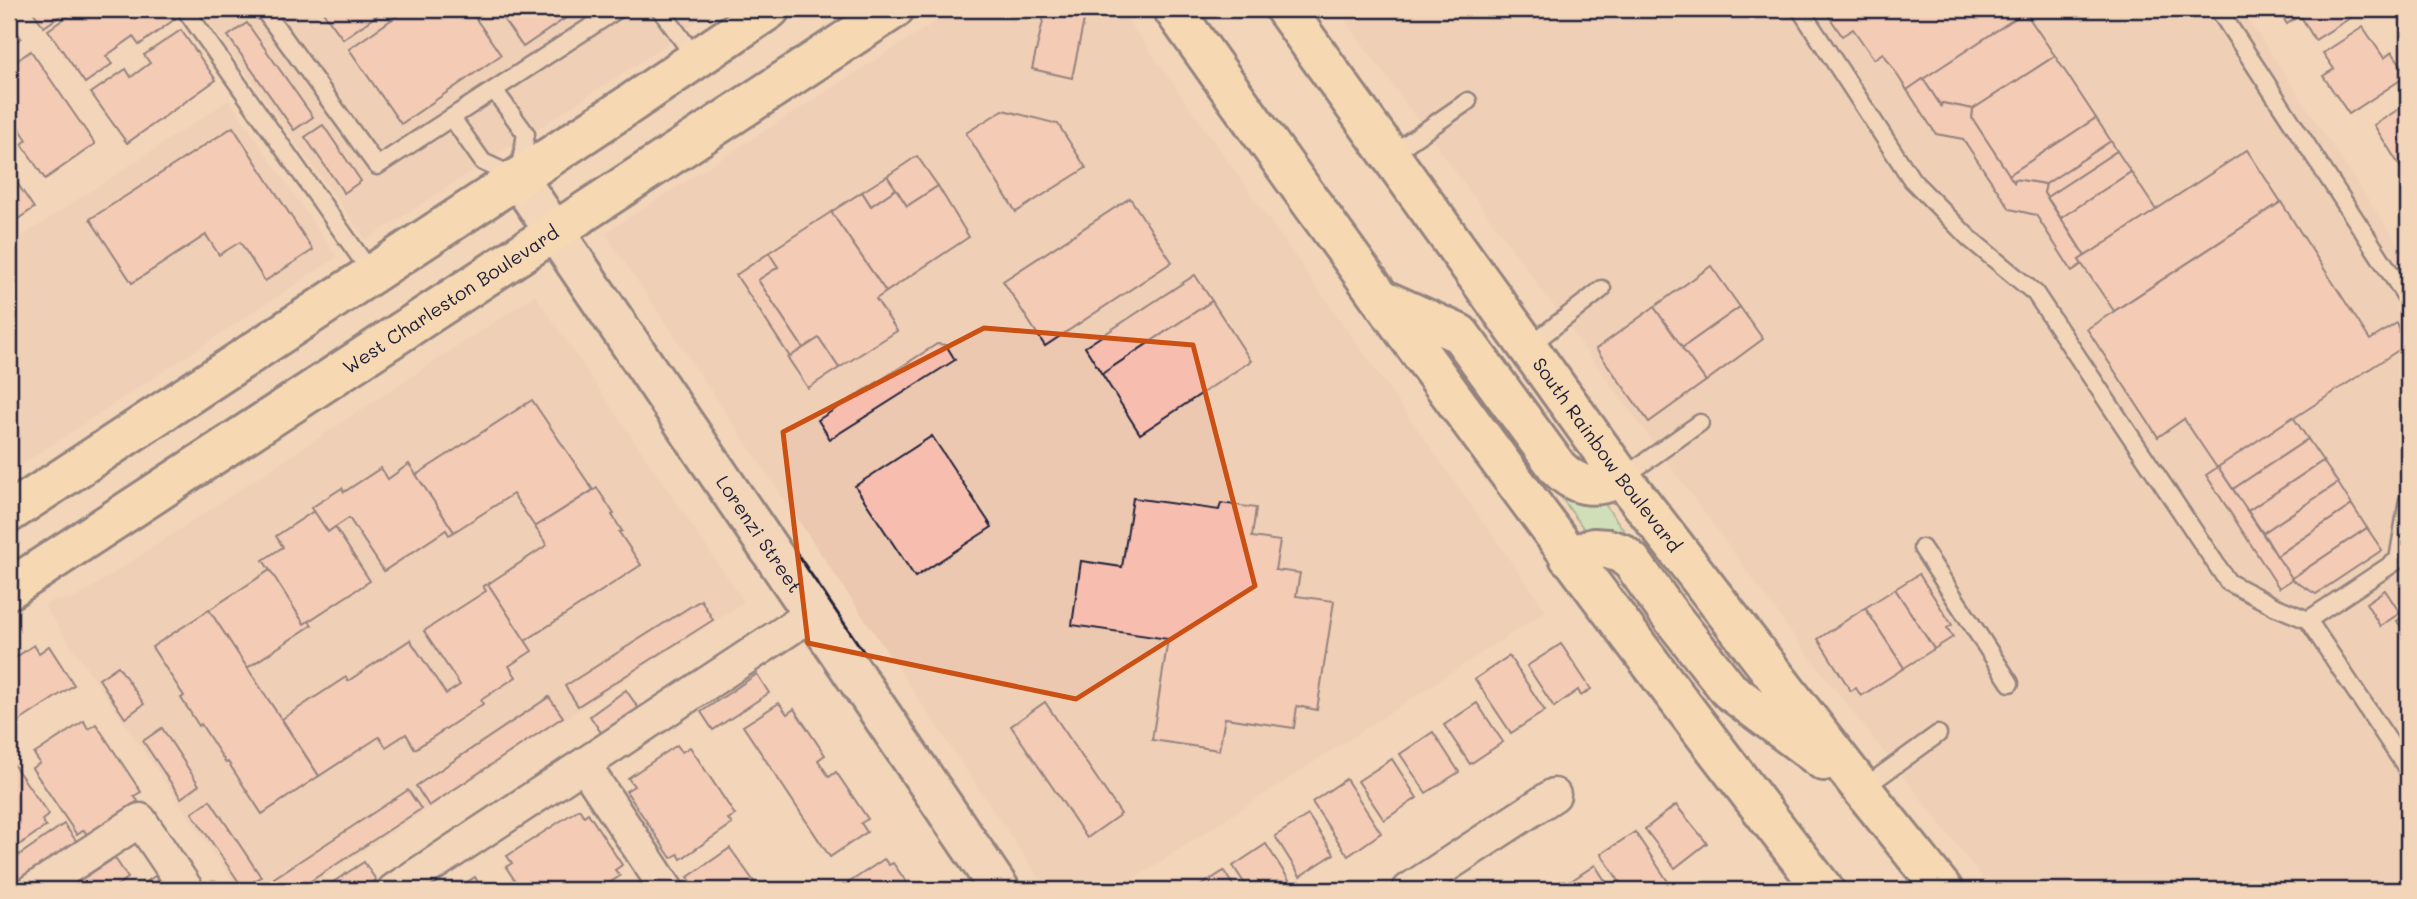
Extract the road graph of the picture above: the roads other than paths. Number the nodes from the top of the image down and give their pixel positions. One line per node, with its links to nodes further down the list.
1 (185, 9): 18 (lane)
2 (263, 9): 14 (lane)
3 (618, 9): 12 (lane)
4 (660, 9): 11 (lane)
5 (894, 9): 17 (main road, West Charleston Boulevard)
6 (1173, 9): 20 (main road)
7 (1286, 9): 15 (main road, South Rainbow Boulevard)
8 (1800, 9): 31 (lane)
9 (2218, 9): 21 (lane)
10 (748, 19): 11 (main road)
11 (697, 60): 16 (main road)
12 (494, 90): 14 (lane); 16 (lane)
13 (1468, 101): 15 (lane)
14 (452, 118): 16 (lane)
15 (1390, 155): 22 (main road, South Rainbow Boulevard)
16 (519, 178): 17 (street, Lorenzi Street); 18 (main road)
17 (554, 231): 29 (main road, West Charleston Boulevard); 30 (street, Lorenzi Street)
18 (372, 274): 26 (main road)
19 (1602, 289): 22 (lane)
20 (1379, 298): 24 (main road); 28 (main road)
21 (2408, 300)
22 (1529, 346): 24 (main road, South Rainbow Boulevard)
23 (1700, 423): 24 (lane)
24 (1622, 478): 36 (main road, South Rainbow Boulevard)
25 (2408, 500): 31 (lane)
26 (9, 513)
27 (1922, 548): 32 (lane)
28 (1569, 557): 36 (main road); 44 (main road)
29 (9, 589)
30 (812, 614): 34 (street); 42 (street, Lorenzi Street)
31 (2308, 620): 35 (lane)
32 (2010, 683)
33 (1938, 734): 36 (lane)
34 (584, 765): 40 (street); 41 (street)
35 (2408, 770)
36 (1862, 789): 45 (main road, South Rainbow Boulevard)
37 (1555, 795): 43 (street)
38 (33, 890): 39 (street)
39 (187, 890)
40 (394, 890)
41 (667, 890)
42 (1000, 890)
43 (1409, 890)
44 (1824, 890)
45 (1943, 890)

